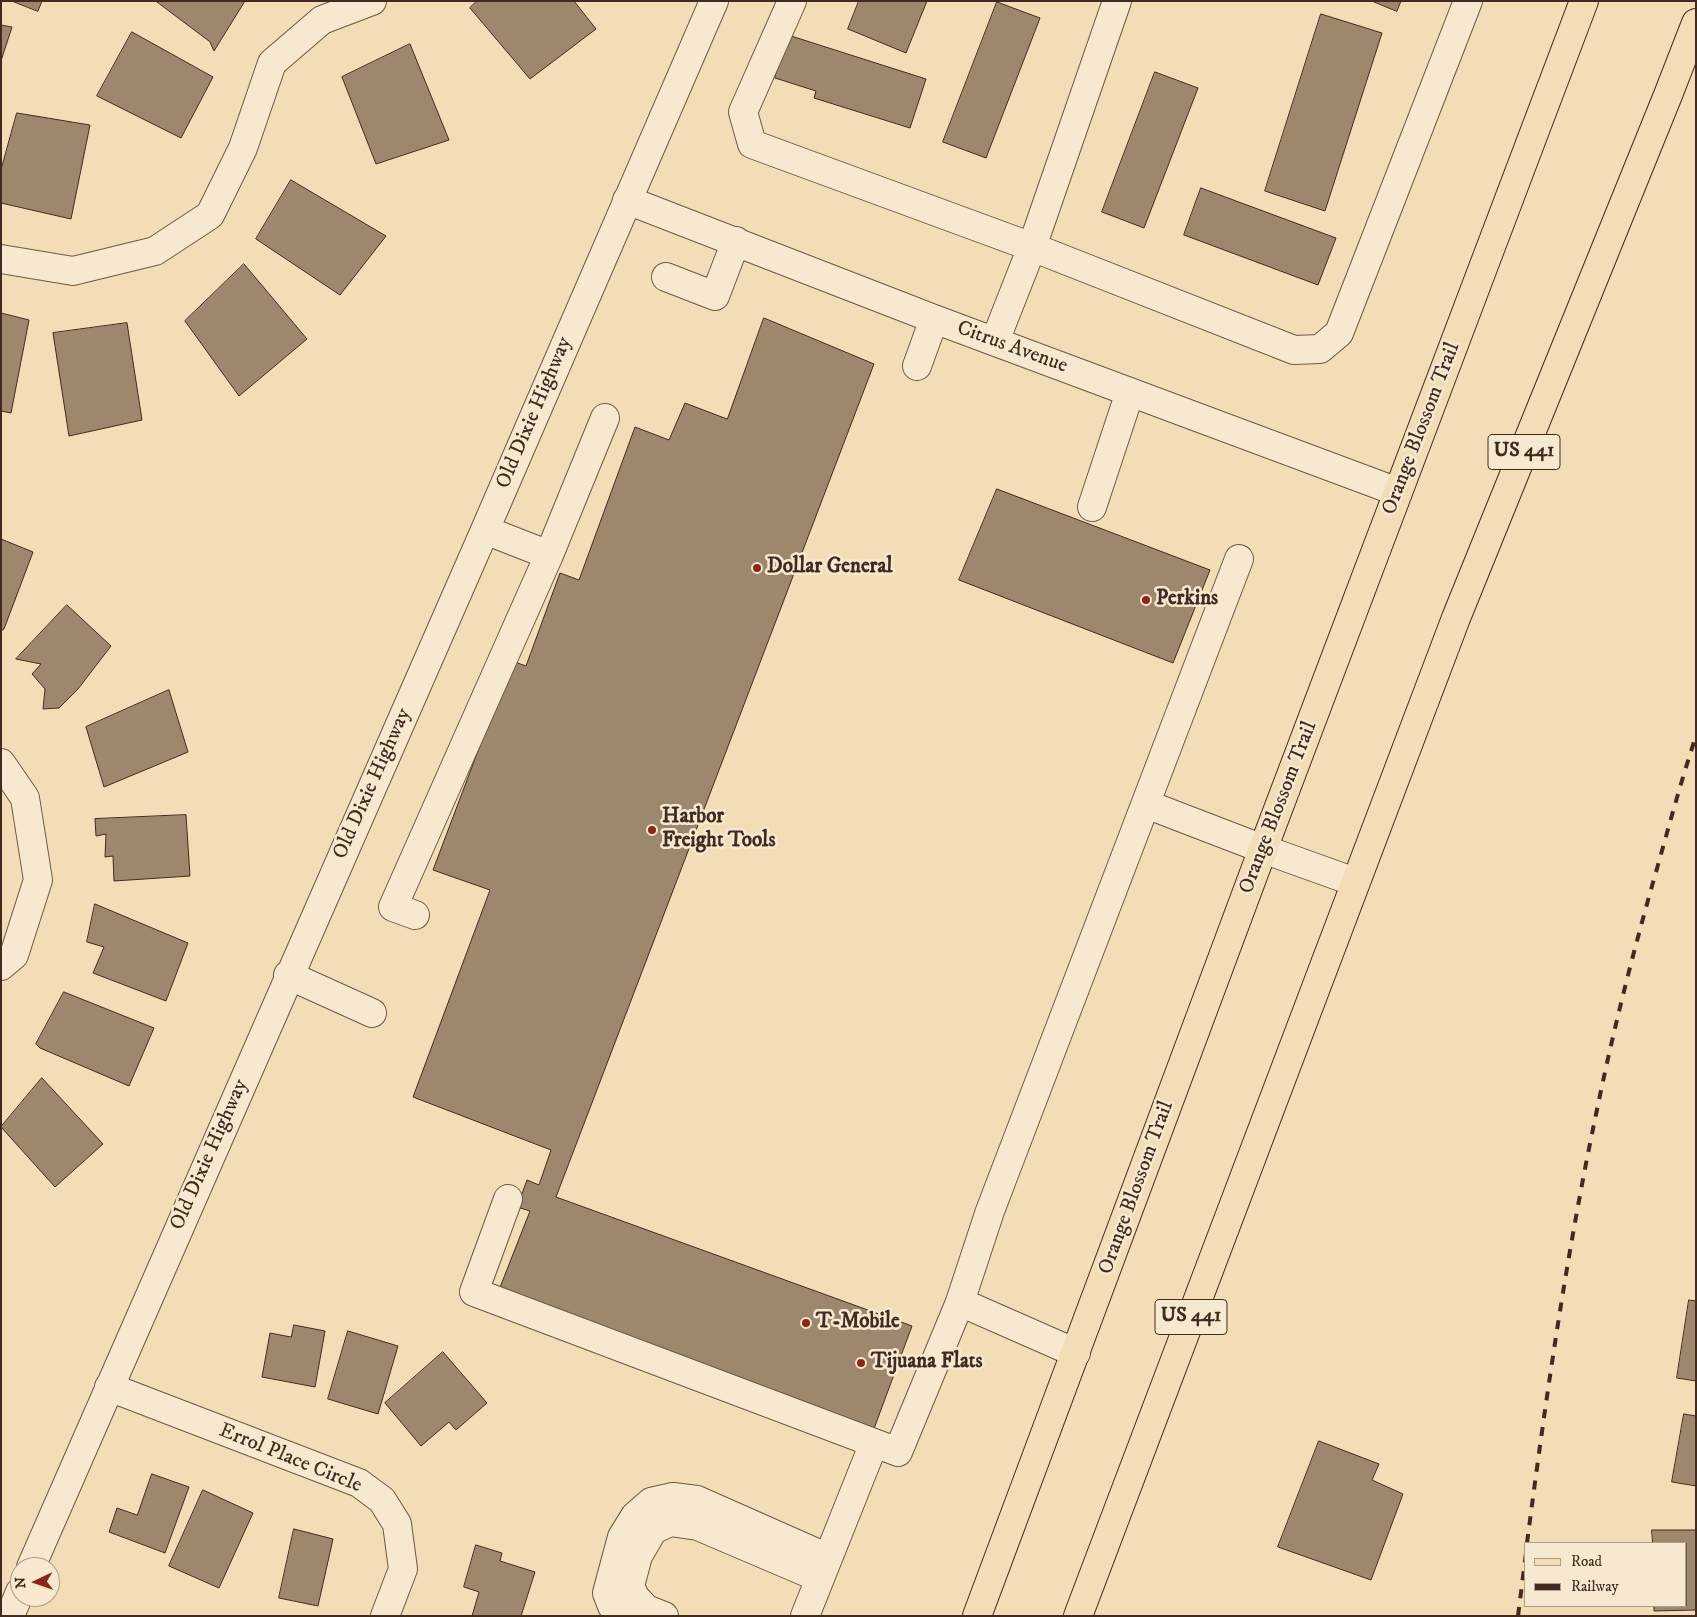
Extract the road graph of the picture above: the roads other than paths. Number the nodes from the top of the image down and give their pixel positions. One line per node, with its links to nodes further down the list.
1 (372, 1): 11 (street)
2 (714, 1): 8 (street, Old Dixie Highway)
3 (792, 1): 10 (street)
4 (1118, 1): 10 (street)
5 (1468, 1): 10 (street)
6 (1584, 1): 18 (main road, Orange Blossom Trail)
7 (1696, 23): 26 (main road, US 441)
8 (627, 200): 9 (street, Citrus Avenue); 20 (street, Old Dixie Highway)
9 (736, 241): 12 (street); 13 (street, Citrus Avenue)
10 (1032, 247): 14 (street)
11 (1, 259)
12 (666, 277)
13 (934, 319): 14 (street, Citrus Avenue); 15 (street)
14 (995, 341): 16 (street, Citrus Avenue)
15 (917, 366)
16 (1130, 392): 18 (street, Citrus Avenue); 19 (street)
17 (605, 418): 21 (street)
18 (1398, 492): 25 (main road, Orange Blossom Trail)
19 (1092, 507)
20 (485, 530): 21 (street); 29 (street, Old Dixie Highway)
21 (549, 554): 27 (street)
22 (1239, 559): 24 (street)
23 (1, 763): 28 (street)
24 (1146, 804): 25 (street); 32 (street)
25 (1264, 850): 26 (street); 33 (main road, Orange Blossom Trail)
26 (1356, 882): 43 (main road, US 441)
27 (415, 914)
28 (1, 966)
29 (288, 976): 30 (street); 34 (street, Old Dixie Highway)
30 (372, 1013)
31 (508, 1199): 35 (street)
32 (960, 1302): 33 (street); 35 (street)
33 (1076, 1353): 42 (main road, Orange Blossom Trail)
34 (109, 1388): 36 (street, Old Dixie Highway); 38 (street, Errol Place Circle)
35 (874, 1443): 37 (street)
36 (35, 1557)
37 (824, 1568): 39 (street); 40 (street); 41 (street)
38 (385, 1616)
39 (622, 1616)
40 (664, 1616)
41 (805, 1616)
42 (977, 1616)
43 (1078, 1616)

